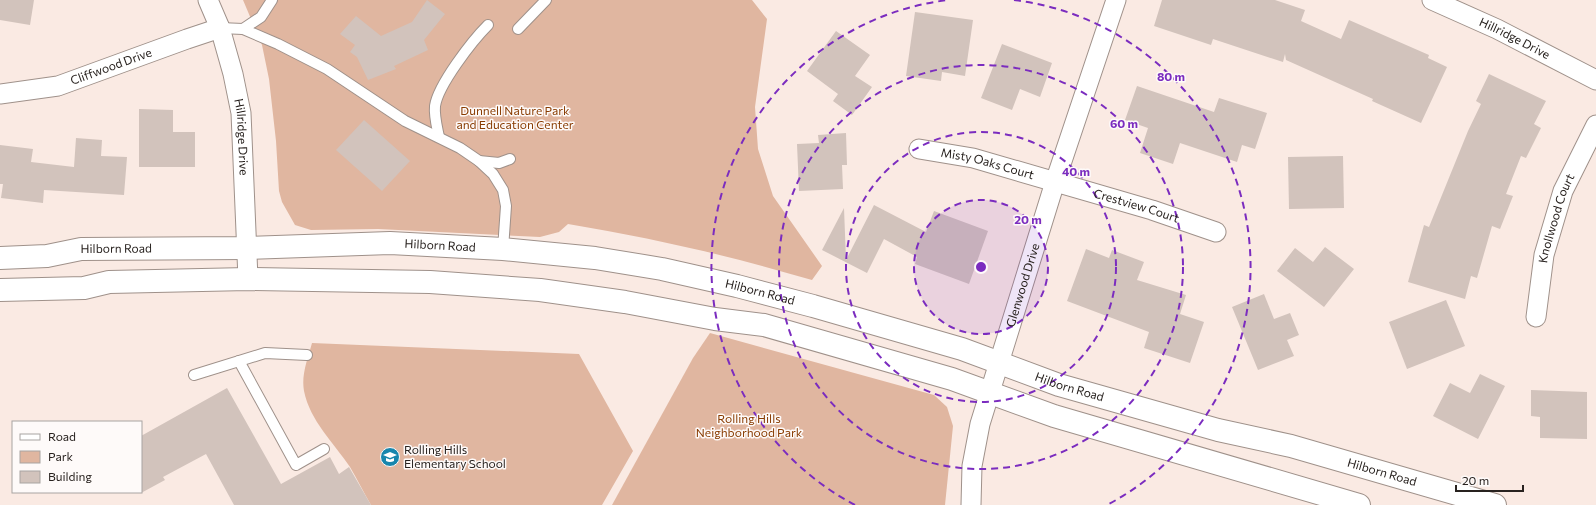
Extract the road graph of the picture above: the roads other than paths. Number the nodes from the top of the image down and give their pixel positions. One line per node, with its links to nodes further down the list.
1 (208, 0): 7 (street, Hillridge Drive)
2 (272, 0): 8 (lane)
3 (546, 0): 9 (lane)
4 (1116, 0): 17 (street, Glenwood Drive)
5 (1432, 0): 10 (street, Hillridge Drive)
6 (488, 25): 13 (lane)
7 (220, 28): 8 (lane); 11 (street, Cliffwood Drive); 19 (street, Hillridge Drive)
8 (242, 29): 13 (lane)
9 (518, 29)
10 (1596, 80)
11 (0, 94)
12 (1596, 126): 24 (street, Knollwood Court)
13 (439, 137): 16 (lane)
14 (919, 150): 17 (street, Misty Oaks Court)
15 (510, 159): 16 (lane)
16 (479, 161): 20 (lane)
17 (1056, 182): 18 (street, Crestview Court); 27 (street, Glenwood Drive)
18 (1216, 232)
19 (247, 248): 20 (street, Hilborn Road); 21 (street, Hilborn Road); 22 (street, Hillridge Drive)
20 (503, 249): 27 (street, Hilborn Road)
21 (0, 258)
22 (248, 279): 23 (street); 29 (street)
23 (0, 290)
24 (1536, 317)
25 (308, 355): 26 (lane)
26 (239, 361): 28 (lane); 30 (lane)
27 (1000, 363): 29 (street, Glenwood Drive); 33 (street, Hilborn Road)
28 (194, 375)
29 (990, 392): 31 (street, Glenwood Drive); 32 (street)
30 (324, 449)
31 (971, 505)
32 (1359, 505)
33 (1495, 505)

